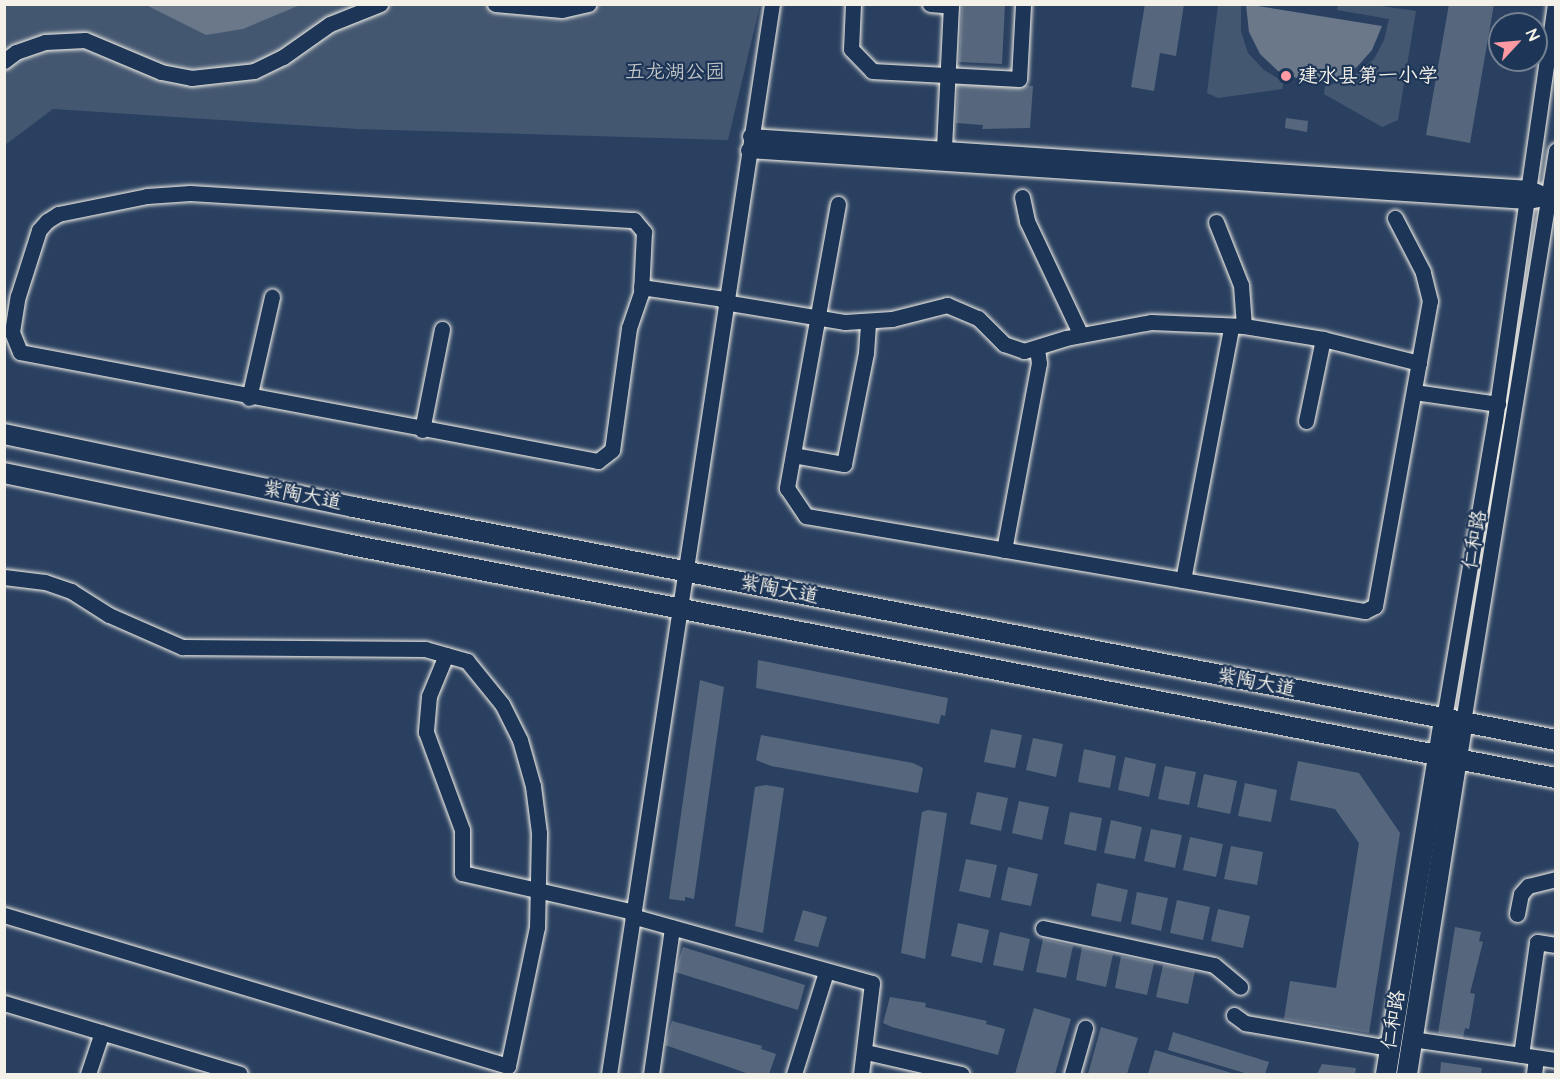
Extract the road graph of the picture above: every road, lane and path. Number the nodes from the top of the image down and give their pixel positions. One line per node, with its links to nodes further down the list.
1 (380, 4): 10 (street)
2 (495, 4): 3 (street)
3 (588, 4)
4 (772, 4): 12 (street)
5 (853, 4): 11 (street)
6 (930, 4): 9 (street)
7 (1023, 4): 11 (street)
8 (1555, 4): 15 (street, 仁和路)
9 (951, 5): 11 (street)
10 (4, 61)
11 (948, 75): 13 (street)
12 (749, 143): 13 (street); 15 (street); 24 (street)
13 (944, 148): 15 (street)
14 (1556, 151): 16 (street, 仁和路)
15 (1528, 194): 16 (street); 35 (street, 仁和路)
16 (1552, 196): 47 (street, 仁和路)
17 (1022, 197): 29 (street)
18 (838, 204): 25 (street)
19 (1395, 218): 32 (street)
20 (1216, 222): 27 (street)
21 (641, 287): 22 (street); 24 (street); 37 (street)
22 (11, 294): 34 (street)
23 (272, 297): 34 (street)
24 (724, 301): 25 (street); 42 (street)
25 (817, 317): 26 (street); 39 (street)
26 (868, 322): 31 (street); 39 (street)
27 (1238, 327): 29 (street); 30 (street); 44 (street)
28 (442, 329): 37 (street)
29 (1081, 335): 31 (street)
30 (1323, 339): 32 (street); 36 (street)
31 (1037, 349): 41 (street)
32 (1419, 363): 33 (street)
33 (1414, 392): 35 (street); 44 (street)
34 (249, 398): 37 (street)
35 (1498, 404): 47 (street, 仁和路)
36 (1306, 421)
37 (422, 430)
38 (4, 434): 42 (main road, 紫陶大道)
39 (793, 455): 41 (street)
40 (4, 473): 45 (main road, 紫陶大道)
41 (1004, 549): 44 (street)
42 (684, 571): 45 (street); 47 (main road, 紫陶大道)
43 (4, 577): 46 (street)
44 (1183, 580)
45 (678, 609): 49 (main road, 紫陶大道); 54 (street)
46 (446, 655): 53 (street); 53 (street)
47 (1453, 720): 48 (main road, 紫陶大道); 49 (main road, 仁和路); 50 (main road, 仁和路)
48 (1556, 740)
49 (1437, 756): 50 (main road, 紫陶大道); 67 (main road, 仁和路)
50 (1457, 760): 51 (main road, 紫陶大道); 66 (main road, 仁和路)
51 (1556, 778)
52 (1556, 879): 55 (street)
53 (538, 890): 54 (street); 56 (street)
54 (632, 914): 57 (street); 75 (street)
55 (1516, 914)
56 (4, 915)
57 (672, 928): 60 (street); 76 (street)
58 (1043, 928): 61 (street)
59 (1556, 945): 69 (street)
60 (826, 972): 68 (street); 77 (street)
61 (1240, 987)
62 (4, 1003): 65 (street)
63 (1234, 1015): 67 (street)
64 (1085, 1028): 80 (street)
65 (102, 1032): 72 (street); 73 (street)
66 (1412, 1039): 69 (street); 82 (main road, 仁和路)
67 (1390, 1048): 81 (main road, 仁和路)
68 (866, 1052): 78 (street); 79 (street)
69 (1521, 1055): 70 (street)
70 (1536, 1058): 71 (street); 83 (street)
71 (1556, 1060)
72 (204, 1069): 74 (street)
73 (88, 1074)
74 (240, 1074)
75 (609, 1074)
76 (651, 1074)
77 (794, 1074)
78 (861, 1074)
79 (961, 1074)
80 (1072, 1074)
81 (1386, 1074)
82 (1407, 1074)
83 (1534, 1074)

